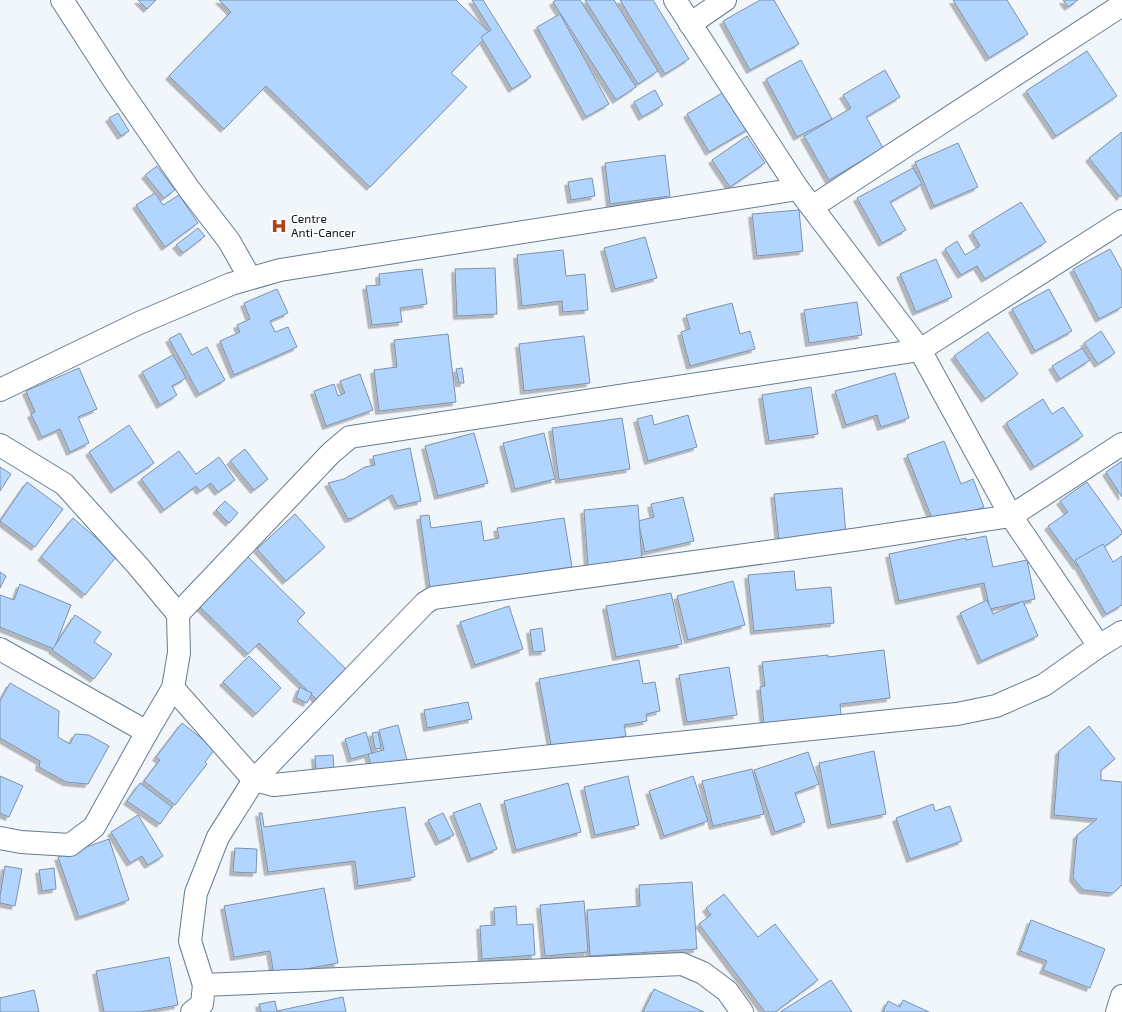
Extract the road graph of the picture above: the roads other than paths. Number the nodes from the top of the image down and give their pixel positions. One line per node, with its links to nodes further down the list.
1 (62, 0): 9 (street)
2 (675, 0): 5 (street)
3 (725, 0): 5 (street)
4 (1122, 5): 7 (street)
5 (690, 24): 6 (street)
6 (798, 189): 7 (street); 9 (street)
7 (812, 208): 10 (street)
8 (1122, 221): 10 (street)
9 (250, 278): 11 (street)
10 (920, 350): 14 (street); 15 (street)
11 (0, 390)
12 (0, 444): 15 (street)
13 (1122, 444): 14 (street)
14 (1012, 516): 17 (street); 21 (street)
15 (178, 614): 19 (street)
16 (1122, 632): 17 (street)
17 (1098, 646): 21 (street)
18 (0, 649): 20 (street)
19 (173, 688): 20 (street); 21 (street)
20 (147, 732): 22 (street)
21 (254, 780): 23 (street)
22 (0, 838)
23 (204, 985): 25 (street); 26 (street)
24 (1122, 996): 27 (street)
25 (192, 1012)
26 (742, 1012)
27 (1117, 1012)

